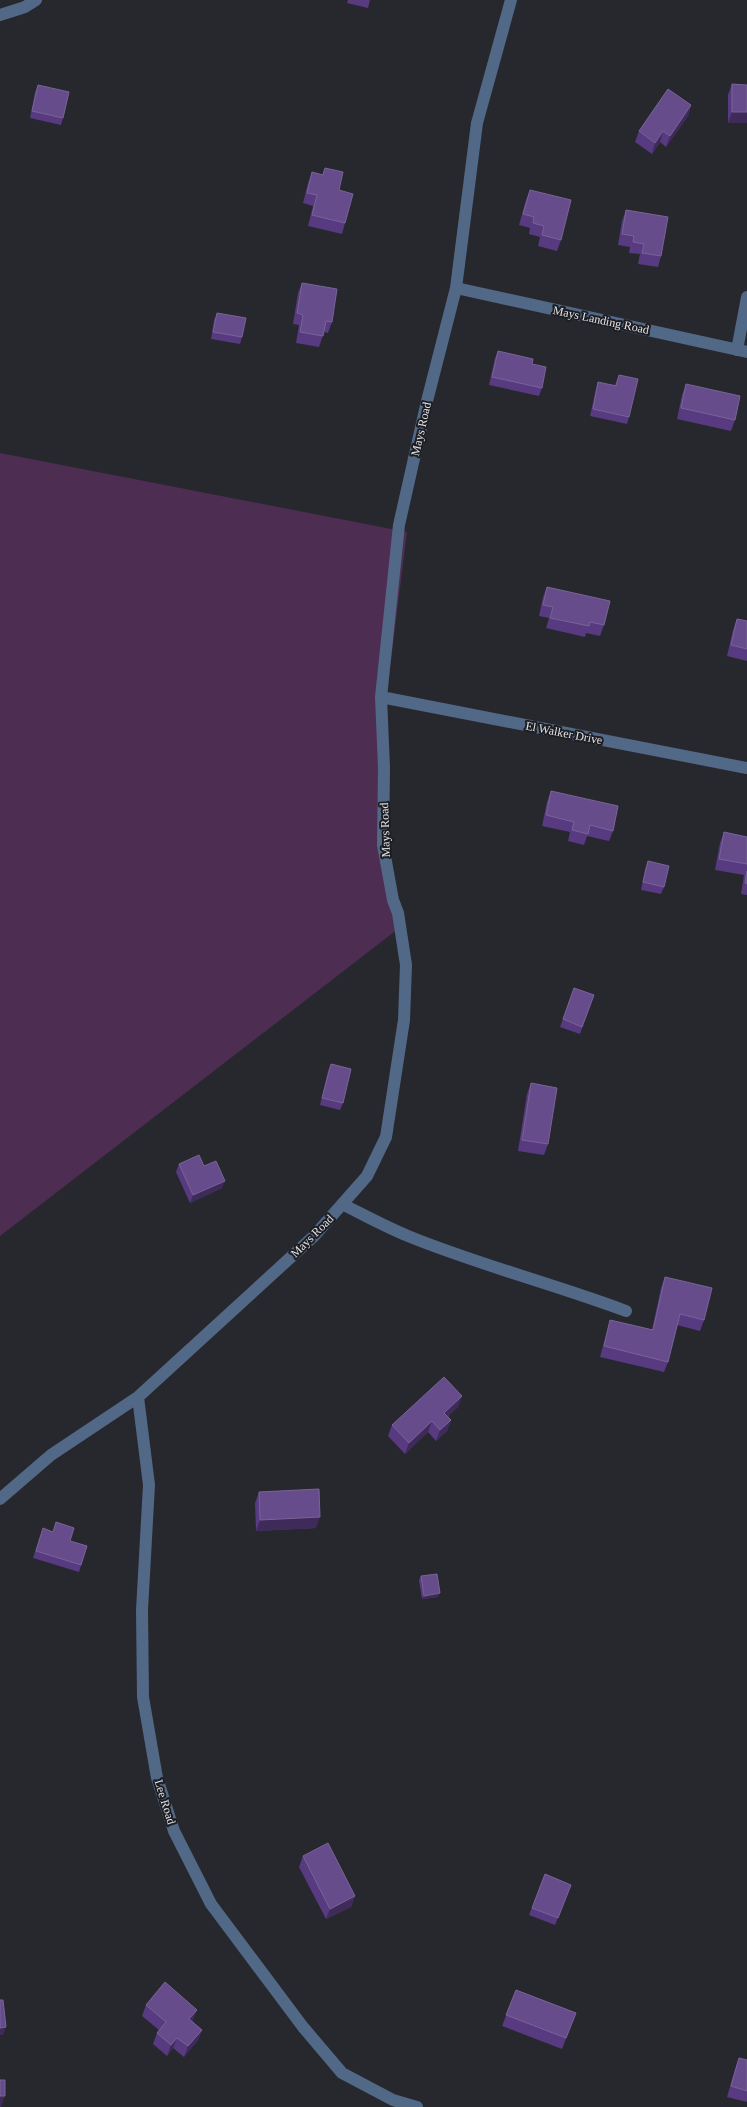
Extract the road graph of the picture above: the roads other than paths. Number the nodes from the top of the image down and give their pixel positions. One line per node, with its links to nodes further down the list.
1 (36, 0): 3 (street)
2 (511, 0): 4 (street, Mays Road)
3 (0, 15)
4 (456, 288): 6 (street, Mays Landing Road); 7 (street, Mays Road)
5 (747, 297): 6 (street)
6 (742, 351)
7 (381, 698): 8 (street, El Walker Drive); 9 (street, Mays Road)
8 (747, 768)
9 (342, 1204): 10 (street); 11 (street, Mays Road)
10 (626, 1310)
11 (138, 1397): 12 (street, Mays Road); 13 (street, Lee Road)
12 (0, 1499)
13 (417, 2107)

